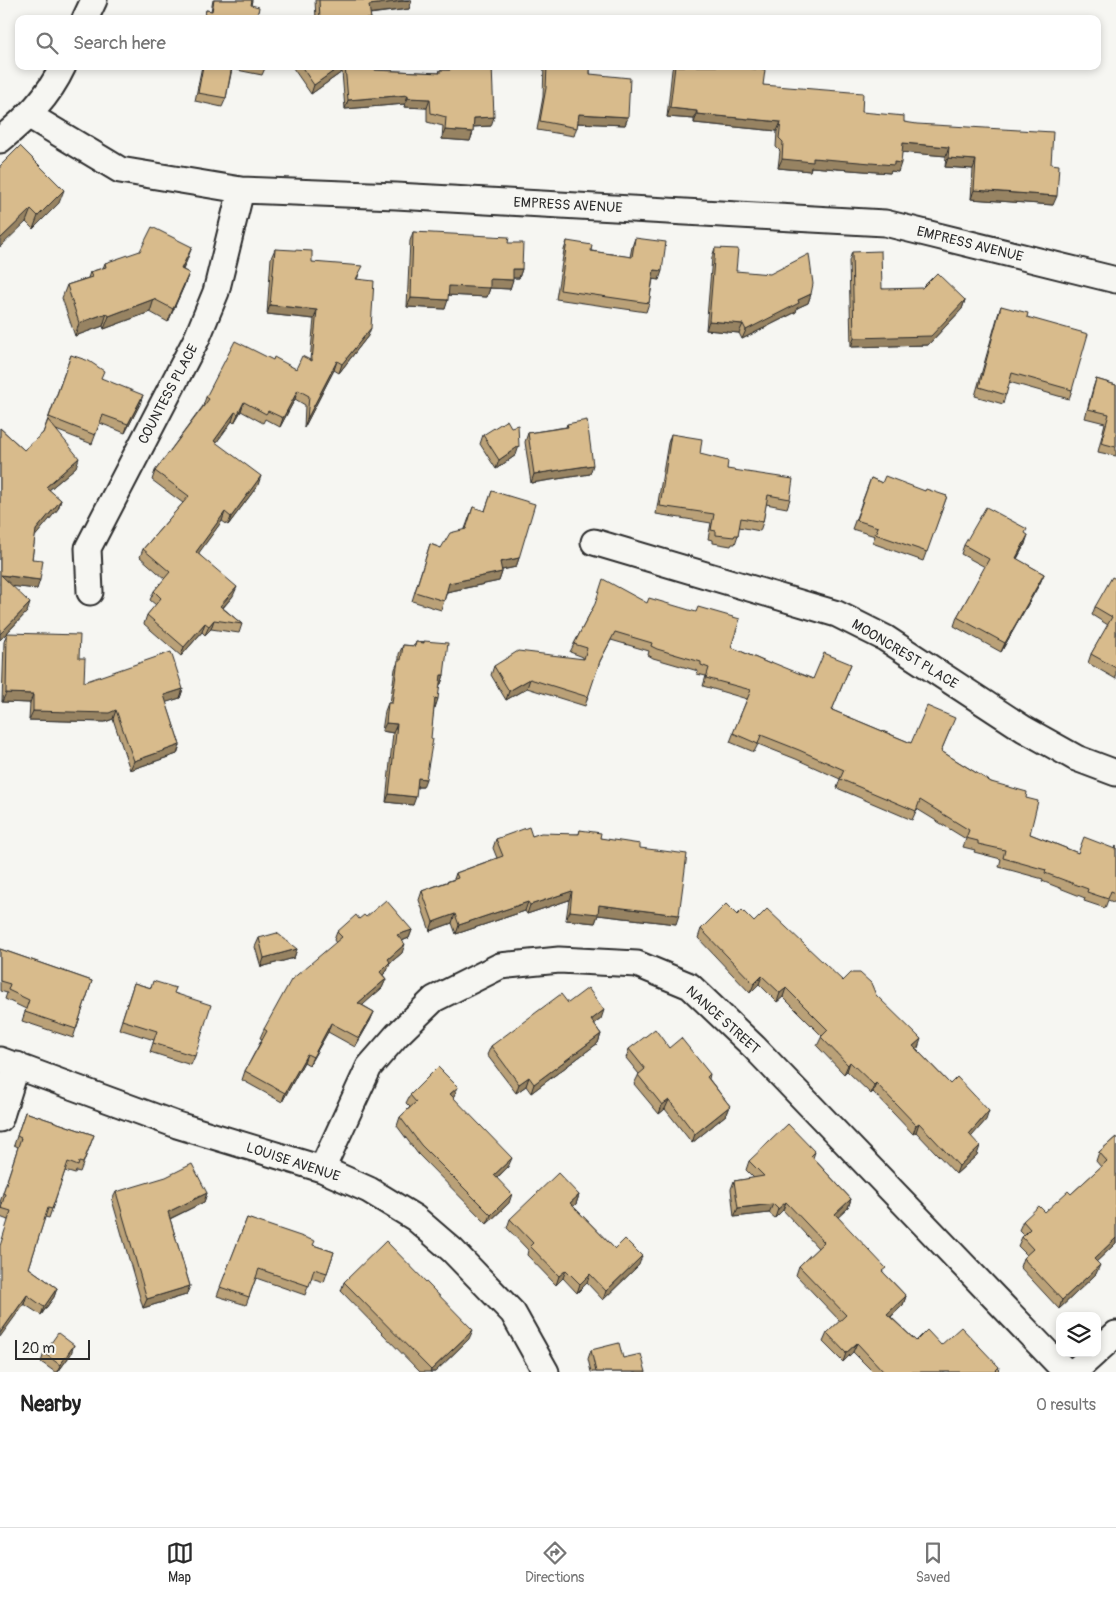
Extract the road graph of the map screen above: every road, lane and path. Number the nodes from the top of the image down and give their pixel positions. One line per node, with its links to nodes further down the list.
1 (94, 0): 2 (street)
2 (87, 15)
3 (61, 70): 4 (street)
4 (30, 116): 5 (street); 6 (street, EMPRESS AVENUE)
5 (0, 140)
6 (241, 190): 7 (street, EMPRESS AVENUE); 9 (street, COUNTESS PLACE)
7 (1116, 280)
8 (594, 542): 10 (street, MOONCREST PLACE)
9 (90, 592)
10 (1116, 774)
11 (9, 1063): 12 (street); 13 (street, LOUISE AVENUE)
12 (0, 1119)
13 (322, 1169): 17 (street, LOUISE AVENUE); 18 (street, NANCE STREET)
14 (1116, 1334): 15 (street)
15 (1101, 1348)
16 (1090, 1357): 19 (street)
17 (546, 1372)
18 (1066, 1372)
19 (1074, 1372)

